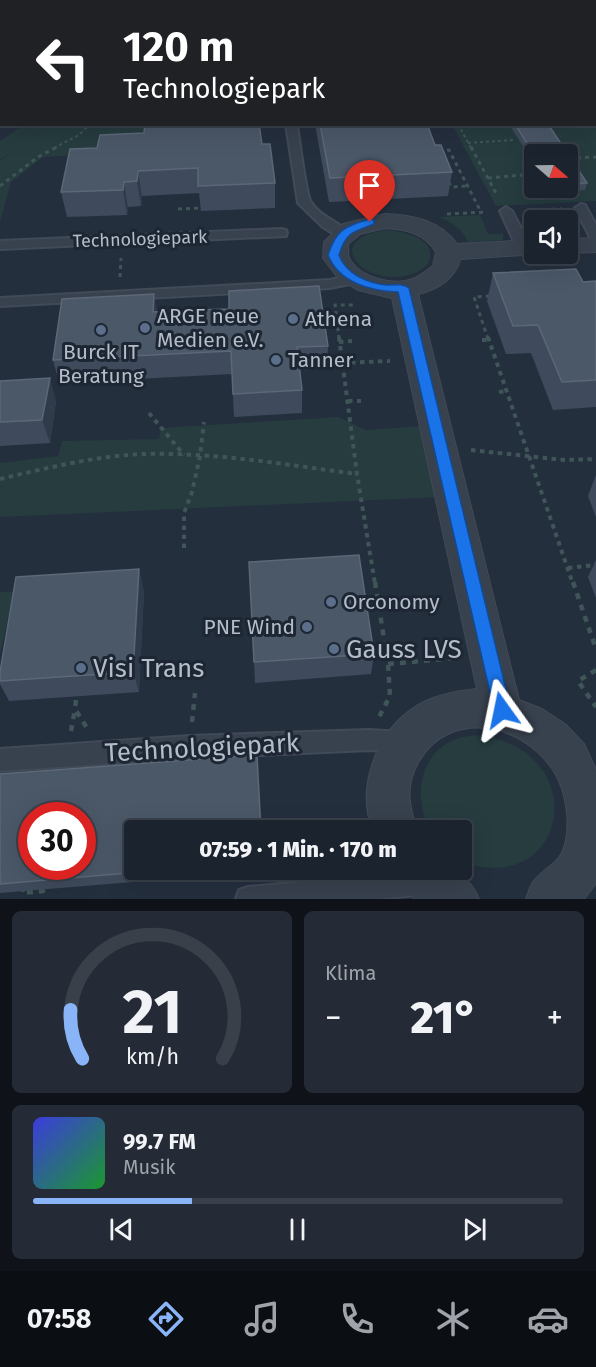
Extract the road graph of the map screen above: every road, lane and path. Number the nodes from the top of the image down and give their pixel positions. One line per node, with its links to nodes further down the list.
1 (88, 126): 12 (path)
2 (291, 126): 21 (lane)
3 (459, 126): 5 (path)
4 (513, 140): 5 (path)
5 (468, 143): 10 (path)
6 (438, 150): 13 (path)
7 (596, 157): 8 (path)
8 (578, 158)
9 (524, 175): 10 (path)
10 (488, 178): 17 (path)
11 (443, 182): 13 (path)
12 (0, 186)
13 (467, 186): 18 (path)
14 (201, 208): 16 (path)
15 (581, 208): 17 (path); 22 (lane)
16 (178, 209)
17 (506, 211): 18 (path); 23 (lane)
18 (481, 212): 19 (path)
19 (441, 215)
20 (281, 233): 24 (lane, Technologiepark)
21 (344, 234): 29 (street); 30 (street)
22 (596, 237)
23 (524, 239)
24 (123, 240): 25 (lane, Technologiepark); 32 (path)
25 (0, 245)
26 (596, 245): 27 (street)
27 (578, 246)
28 (524, 247): 29 (street)
29 (449, 252): 33 (street)
30 (355, 279): 32 (lane); 33 (street)
31 (496, 295): 36 (path)
32 (118, 296): 34 (lane)
33 (405, 296): 38 (path); 47 (street)
34 (0, 302)
35 (482, 340): 36 (path)
36 (489, 340): 41 (path)
37 (352, 341): 38 (path)
38 (339, 342): 40 (path)
39 (397, 360): 40 (path)
40 (342, 363): 43 (path)
41 (507, 391): 42 (path); 50 (path)
42 (499, 392)
43 (348, 401): 44 (path); 52 (path)
44 (361, 401)
45 (149, 413): 48 (path)
46 (204, 422): 49 (path)
47 (441, 452): 50 (path); 58 (street)
48 (185, 455): 49 (path); 53 (path)
49 (200, 456): 52 (path); 54 (path)
50 (530, 458): 51 (path); 56 (path)
51 (596, 459)
52 (357, 474): 59 (path)
53 (0, 479)
54 (184, 548)
55 (596, 566): 56 (path)
56 (568, 567): 57 (path)
57 (596, 649)
58 (490, 656): 59 (path); 65 (street)
59 (388, 664): 67 (path)
60 (596, 670): 63 (path)
61 (195, 693): 62 (path)
62 (194, 703)
63 (596, 707)
64 (75, 709): 66 (path)
65 (502, 710): 67 (street); 75 (street)
66 (70, 733)
67 (386, 741): 68 (lane, Technologiepark); 69 (street)
68 (0, 760)
69 (391, 820)
70 (23, 880): 73 (path)
71 (45, 880): 73 (path)
72 (436, 884): 74 (lane)
73 (32, 896)
74 (248, 899)
75 (549, 899)

